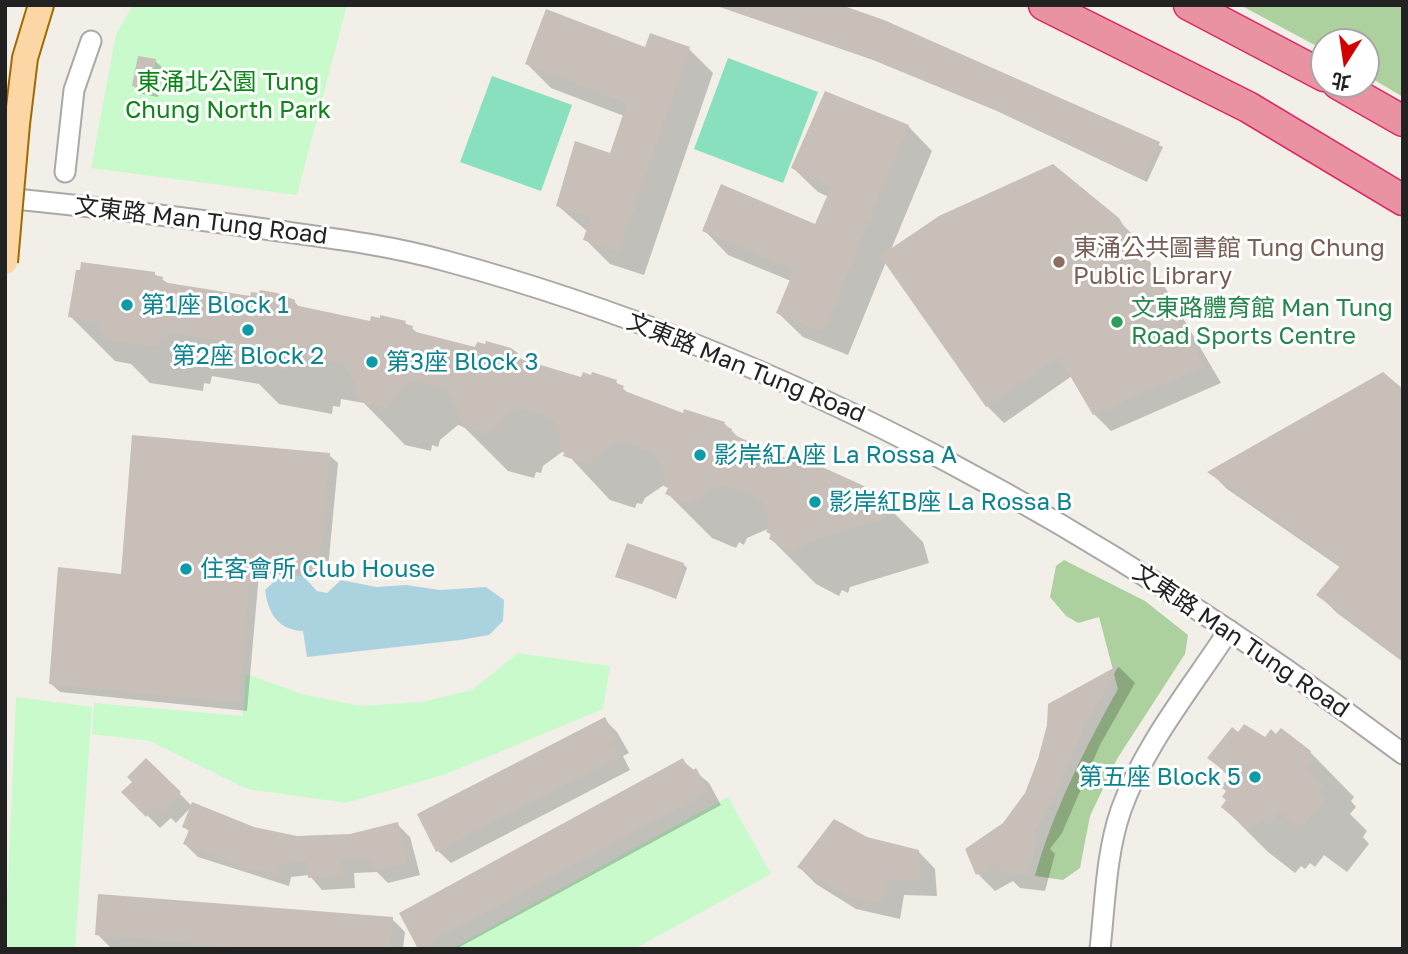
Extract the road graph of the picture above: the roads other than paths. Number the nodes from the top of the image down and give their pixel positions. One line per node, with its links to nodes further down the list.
1 (41, 5): 11 (main road, bridge)
2 (1044, 5): 10 (highway)
3 (1188, 5): 5 (highway)
4 (91, 41): 8 (street)
5 (1310, 69)
6 (1363, 98): 7 (highway)
7 (1403, 121)
8 (65, 172)
9 (5, 198): 12 (street, 文東路 Man Tung Road)
10 (1403, 200)
11 (5, 262)
12 (1229, 630): 13 (street, 文東路 Man Tung Road); 14 (street)
13 (1403, 754)
14 (1100, 949)

